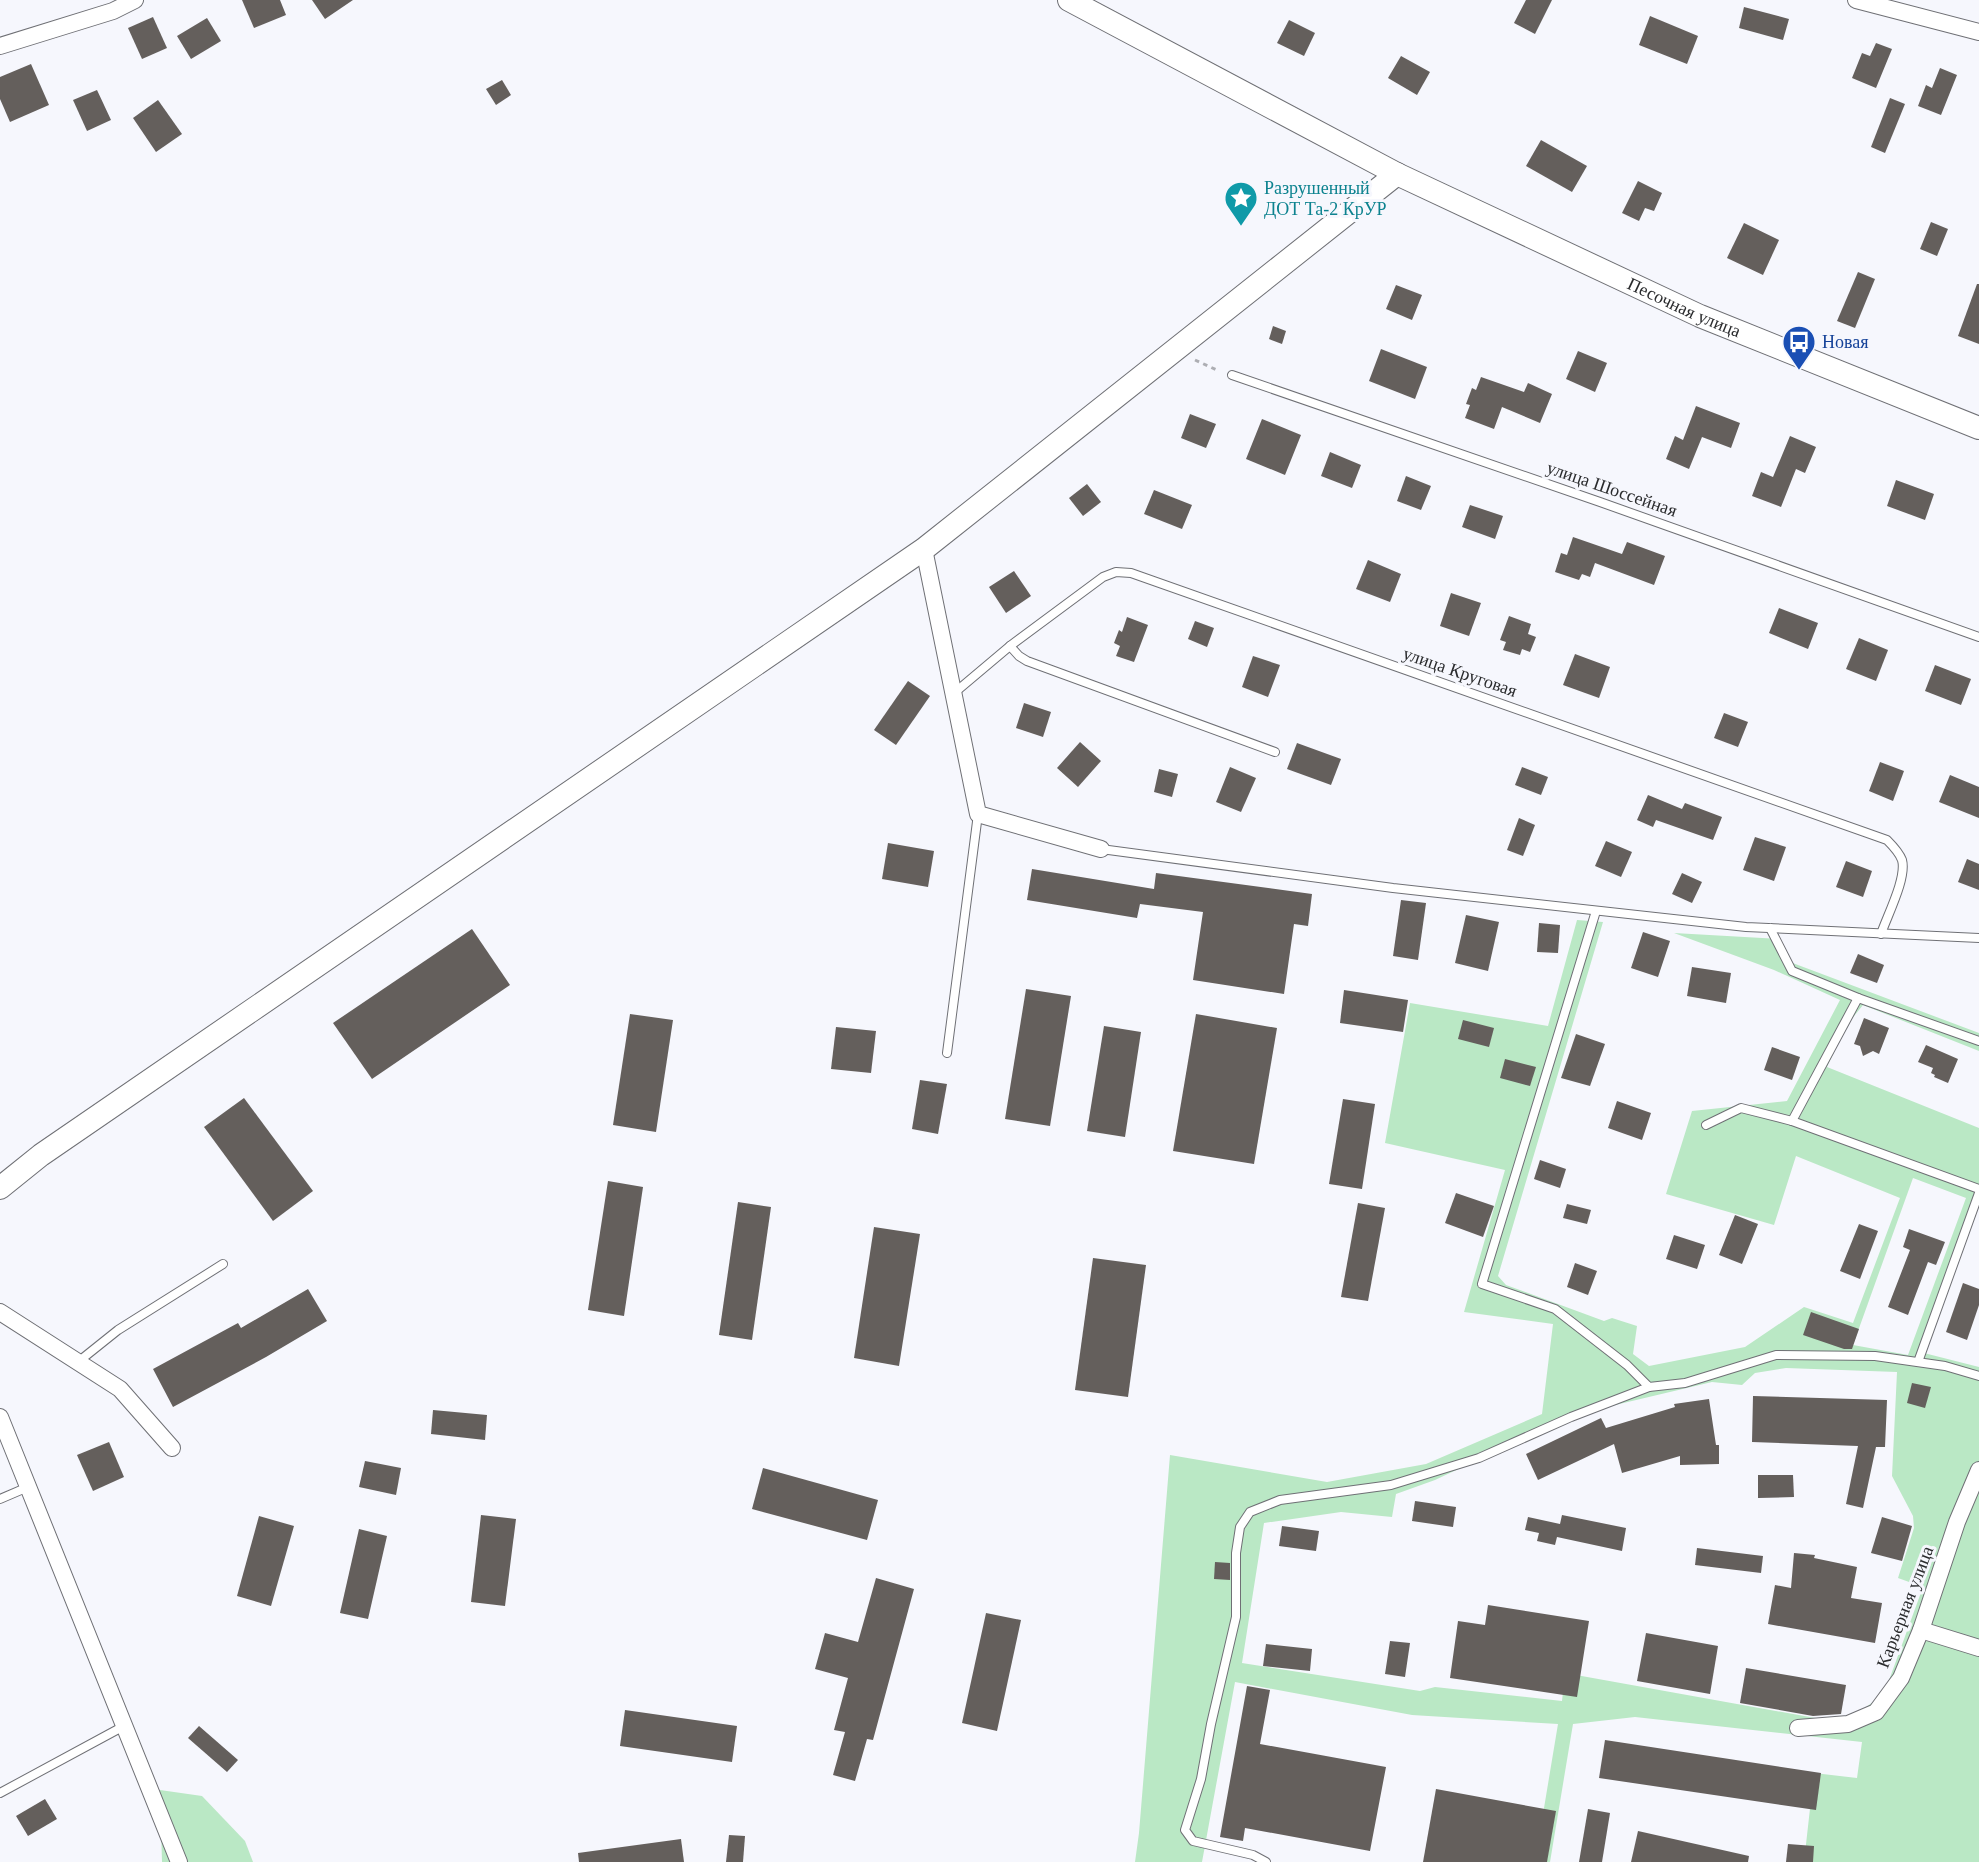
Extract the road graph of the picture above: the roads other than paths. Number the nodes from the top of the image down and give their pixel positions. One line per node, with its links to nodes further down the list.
1 (135, 0): 5 (street)
2 (1069, 0): 6 (street, Песочная улица)
3 (1856, 0): 4 (street)
4 (1979, 32)
5 (0, 46)
6 (1397, 174): 8 (street, Песочная улица); 9 (street)
7 (1232, 375): 10 (lane, улица Шоссейная)
8 (1979, 428)
9 (924, 549): 12 (street); 25 (street)
10 (1979, 637)
11 (1010, 646): 12 (lane, улица Круговая); 13 (lane); 18 (lane, улица Круговая)
12 (953, 694): 14 (street)
13 (1275, 752)
14 (978, 814): 15 (street); 22 (lane)
15 (1101, 849): 16 (lane)
16 (1596, 911): 17 (lane); 32 (lane)
17 (1770, 928): 18 (lane); 20 (lane)
18 (1881, 934): 19 (lane)
19 (1979, 938)
20 (1858, 998): 21 (lane); 23 (lane)
21 (1979, 1041)
22 (947, 1053)
23 (1792, 1121): 24 (lane); 26 (lane)
24 (1706, 1125)
25 (0, 1188)
26 (1979, 1191): 30 (lane)
27 (223, 1264): 29 (lane)
28 (0, 1312): 29 (street)
29 (77, 1362): 34 (street)
30 (1918, 1362): 31 (lane); 32 (lane)
31 (1979, 1376)
32 (1649, 1387): 44 (lane)
33 (0, 1417): 36 (street)
34 (172, 1448)
35 (1979, 1470): 38 (street, Карьерная улица)
36 (28, 1487): 37 (lane); 40 (street)
37 (0, 1499)
38 (1921, 1630): 39 (street); 41 (street, Карьерная улица)
39 (1979, 1648)
40 (124, 1726): 42 (lane); 43 (street)
41 (1798, 1728)
42 (0, 1792)
43 (179, 1862)
44 (1266, 1862)

